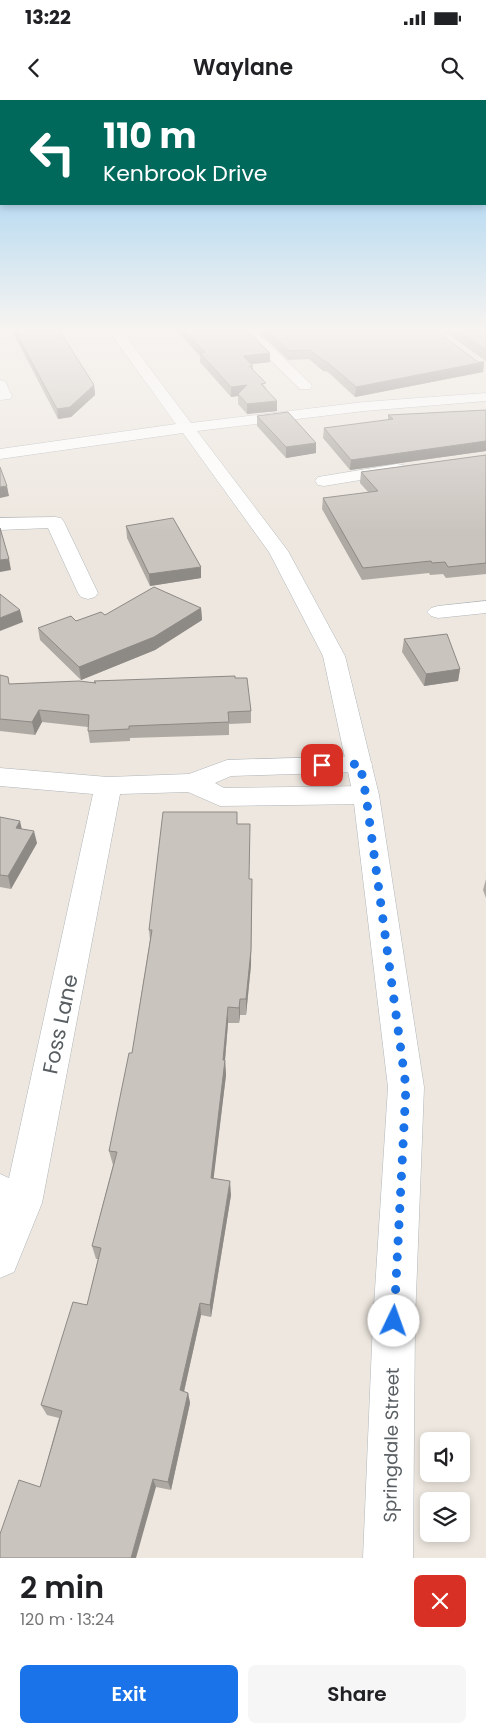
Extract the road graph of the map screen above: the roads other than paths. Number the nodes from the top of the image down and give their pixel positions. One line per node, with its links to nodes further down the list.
1 (163, 395): 3 (street, Springdale Street)
2 (486, 397): 3 (street)
3 (188, 428): 4 (street); 12 (street, Springdale Street)
4 (0, 454)
5 (416, 466): 6 (street)
6 (324, 481)
7 (0, 524): 8 (street)
8 (88, 593)
9 (486, 607): 10 (street)
10 (438, 612)
11 (0, 777): 13 (street)
12 (363, 780): 13 (street); 16 (street, Springdale Street)
13 (108, 786): 14 (street, Foss Lane)
14 (12, 1198): 15 (street, Foss Lane)
15 (0, 1258)
16 (388, 1558)

